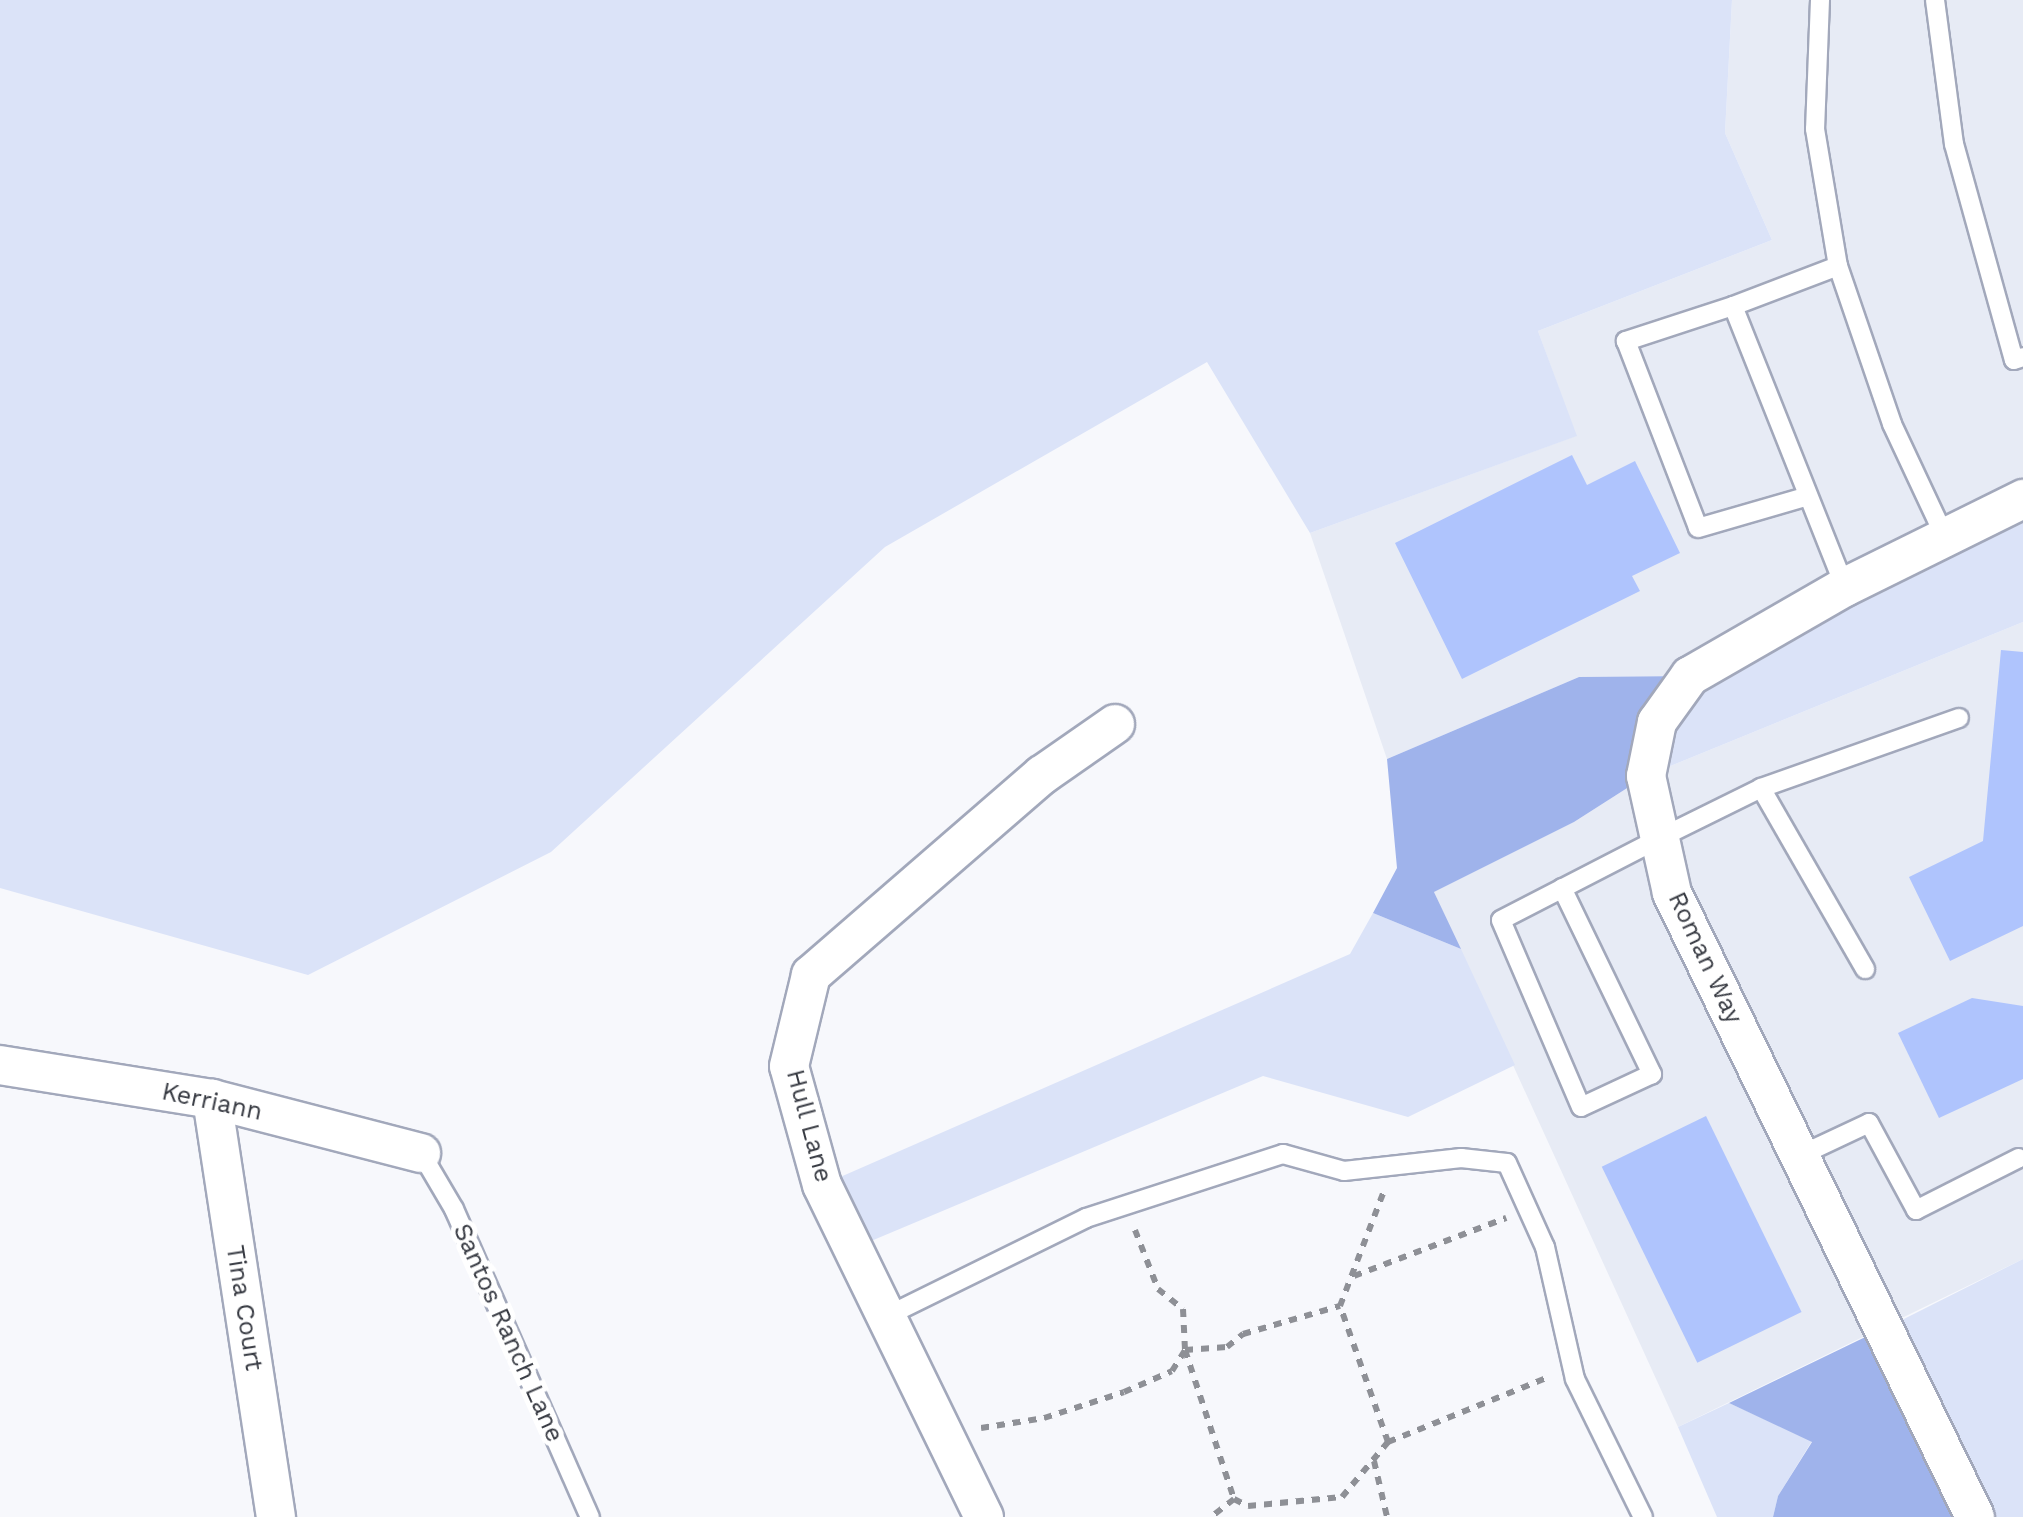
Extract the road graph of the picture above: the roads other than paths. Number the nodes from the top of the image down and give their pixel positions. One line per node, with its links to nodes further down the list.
1 (1820, 0): 3 (lane)
2 (1936, 0): 5 (lane)
3 (1838, 266): 4 (lane); 8 (lane)
4 (1733, 306): 6 (lane); 6 (lane)
5 (2023, 357)
6 (1805, 497): 9 (lane)
7 (2023, 499): 8 (street, Roman Way)
8 (1945, 537): 9 (street, Roman Way)
9 (1845, 587): 13 (street, Roman Way)
10 (1959, 718): 12 (lane)
11 (1115, 724): 21 (street, Hull Lane)
12 (1760, 788): 13 (lane); 15 (lane)
13 (1660, 838): 14 (lane); 19 (street, Roman Way)
14 (1562, 888): 14 (lane)
15 (1866, 969)
16 (0, 1065): 17 (street, Kerriann)
17 (212, 1099): 18 (street, Kerriann); 22 (street, Tina Court)
18 (421, 1153): 23 (lane, Santos Ranch Lane)
19 (1801, 1155): 20 (lane); 26 (street, Roman Way)
20 (2019, 1158)
21 (884, 1318): 24 (street, Hull Lane); 25 (lane)
22 (276, 1517)
23 (590, 1517)
24 (984, 1517)
25 (1642, 1517)
26 (1974, 1517)

